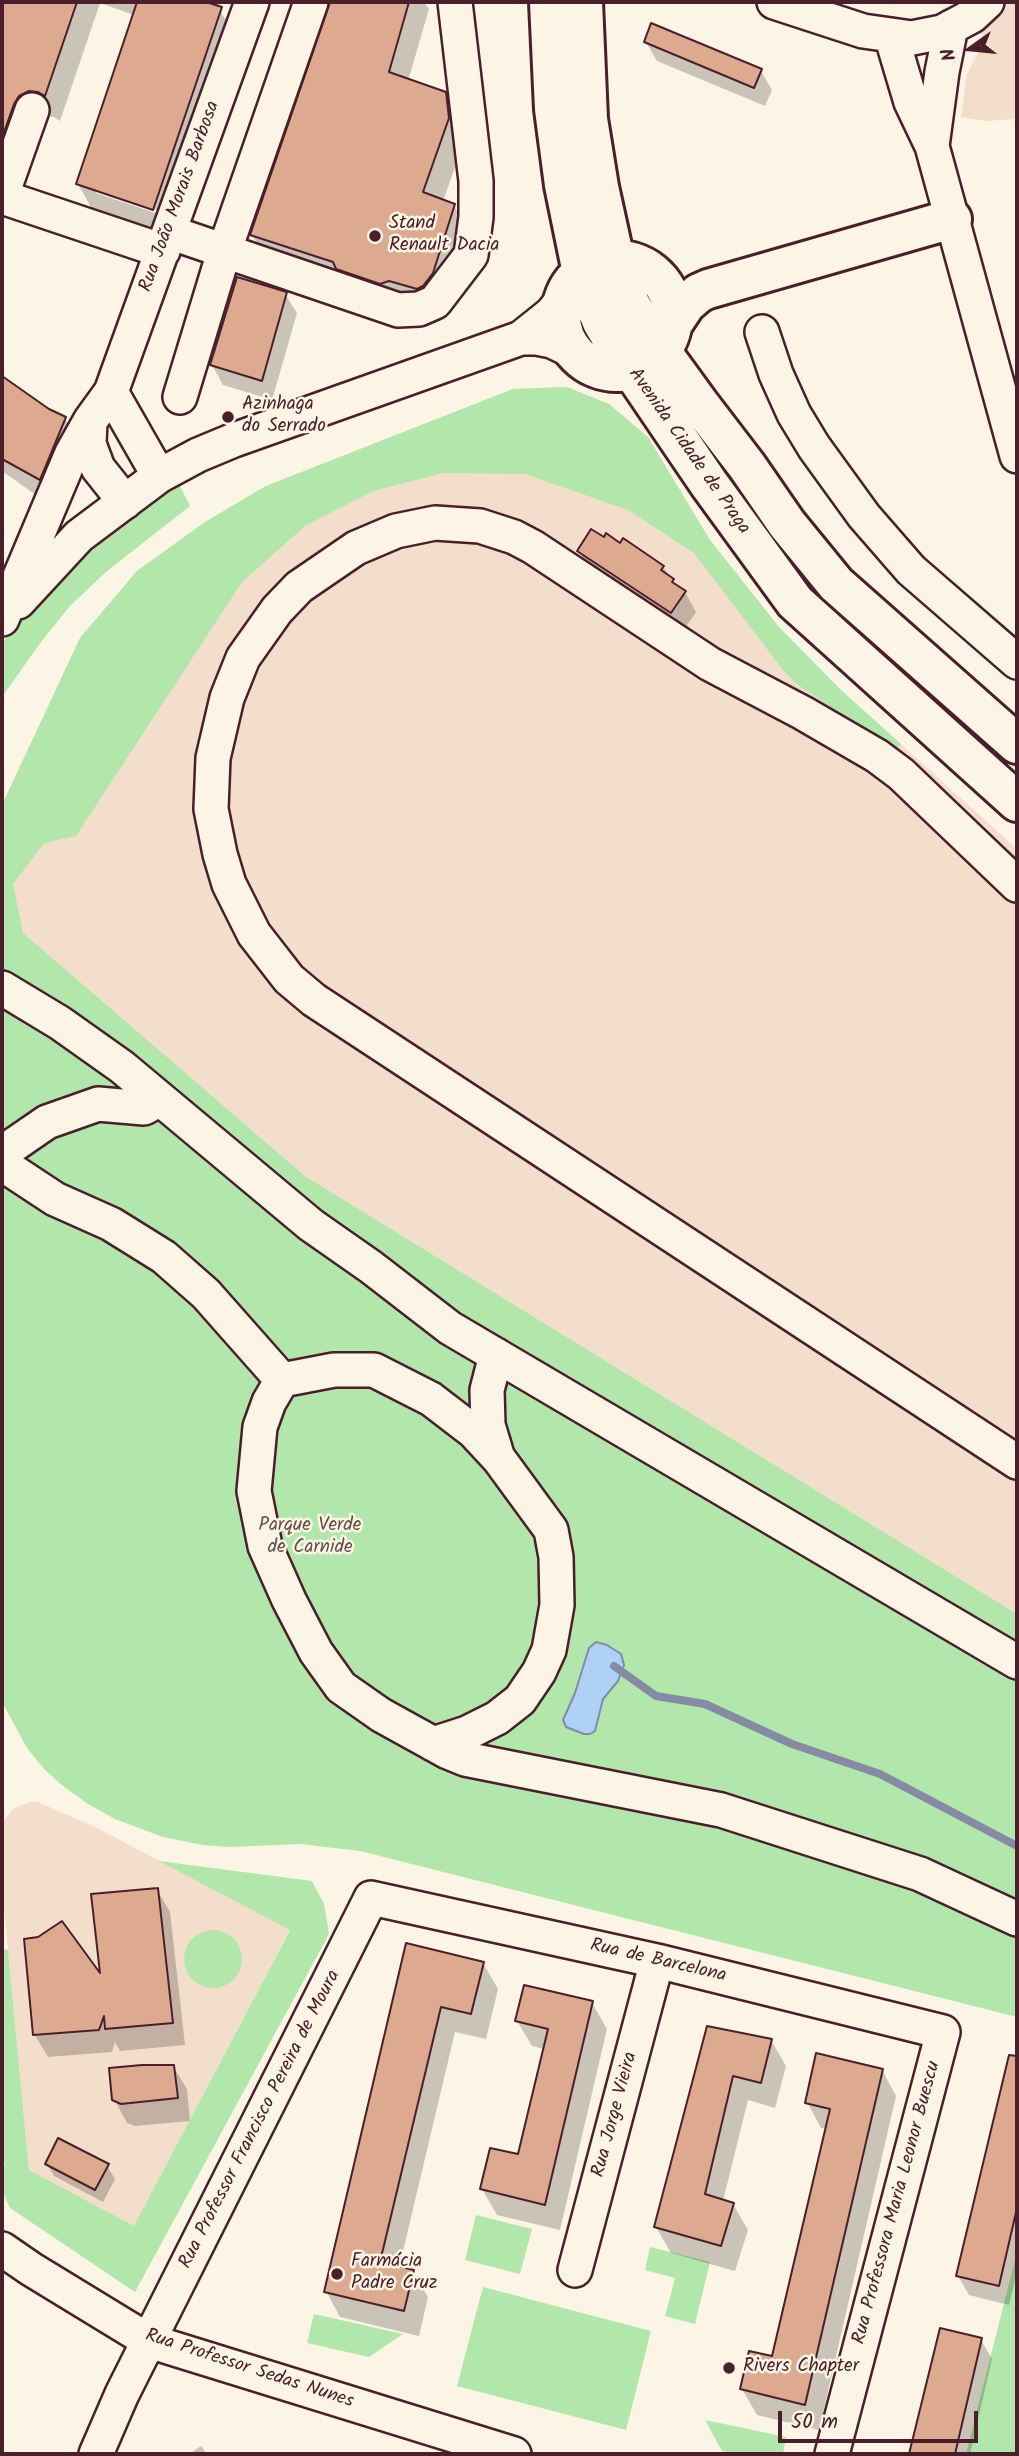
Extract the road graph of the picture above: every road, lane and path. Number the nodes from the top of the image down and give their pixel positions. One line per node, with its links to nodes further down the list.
1 (252, 2): 14 (street, Rua João Morais Barbosa)
2 (311, 2): 15 (street)
3 (455, 2): 15 (street)
4 (549, 2): 16 (main road, Avenida Cidade de Praga)
5 (583, 2): 16 (main road, Avenida Cidade de Praga)
6 (774, 2): 9 (street)
7 (987, 2): 8 (street)
8 (951, 27): 9 (street); 11 (street)
9 (891, 35): 11 (street)
10 (32, 110): 12 (street)
11 (932, 146): 13 (street)
12 (2, 196): 14 (street)
13 (952, 219): 18 (main road); 26 (street)
14 (166, 242): 15 (street); 23 (street, Rua João Morais Barbosa)
15 (224, 252): 24 (street)
16 (587, 277): 17 (main road); 20 (street); 21 (main road, Avenida Cidade de Praga); 22 (main road)
17 (663, 283): 18 (main road); 21 (main road)
18 (709, 289): 21 (main road)
19 (762, 332): 30 (street)
20 (522, 338): 22 (street); 27 (street)
21 (655, 349): 22 (main road); 31 (main road, Avenida Cidade de Praga); 32 (main road, Avenida Cidade de Praga)
22 (575, 352)
23 (111, 392): 25 (street, Rua João Morais Barbosa); 27 (street)
24 (180, 397)
25 (90, 421): 28 (street); 29 (street, Rua João Morais Barbosa)
26 (1017, 456)
27 (159, 476): 28 (street)
28 (125, 502): 29 (street)
29 (2, 619)
30 (1017, 662)
31 (1017, 744)
32 (1017, 802)
33 (1017, 885): 41 (street)
34 (2, 988): 35 (street)
35 (160, 1100): 36 (street); 38 (street)
36 (2, 1153)
37 (2, 1164): 39 (street)
38 (496, 1355): 40 (street); 42 (street)
39 (282, 1380): 40 (street); 43 (street)
40 (499, 1459): 43 (street)
41 (1017, 1462)
42 (1017, 1662)
43 (433, 1744): 45 (street)
44 (371, 1898): 46 (street, Rua de Barcelona); 51 (street, Rua Professor Francisco Pereira de Moura)
45 (1017, 1919)
46 (657, 1961): 47 (street, Rua de Barcelona); 49 (street, Rua Jorge Vieira)
47 (943, 2032): 54 (street, Rua Professora Maria Leonor Buescu)
48 (2, 2249): 50 (street, Rua Professor Sedas Nunes)
49 (575, 2270)
50 (17, 2271): 51 (street, Rua Professor Sedas Nunes)
51 (149, 2341): 52 (street, Rua Professor Francisco Pereira de Moura); 53 (street, Rua Professor Sedas Nunes)
52 (96, 2454)
53 (514, 2454)
54 (832, 2454)

